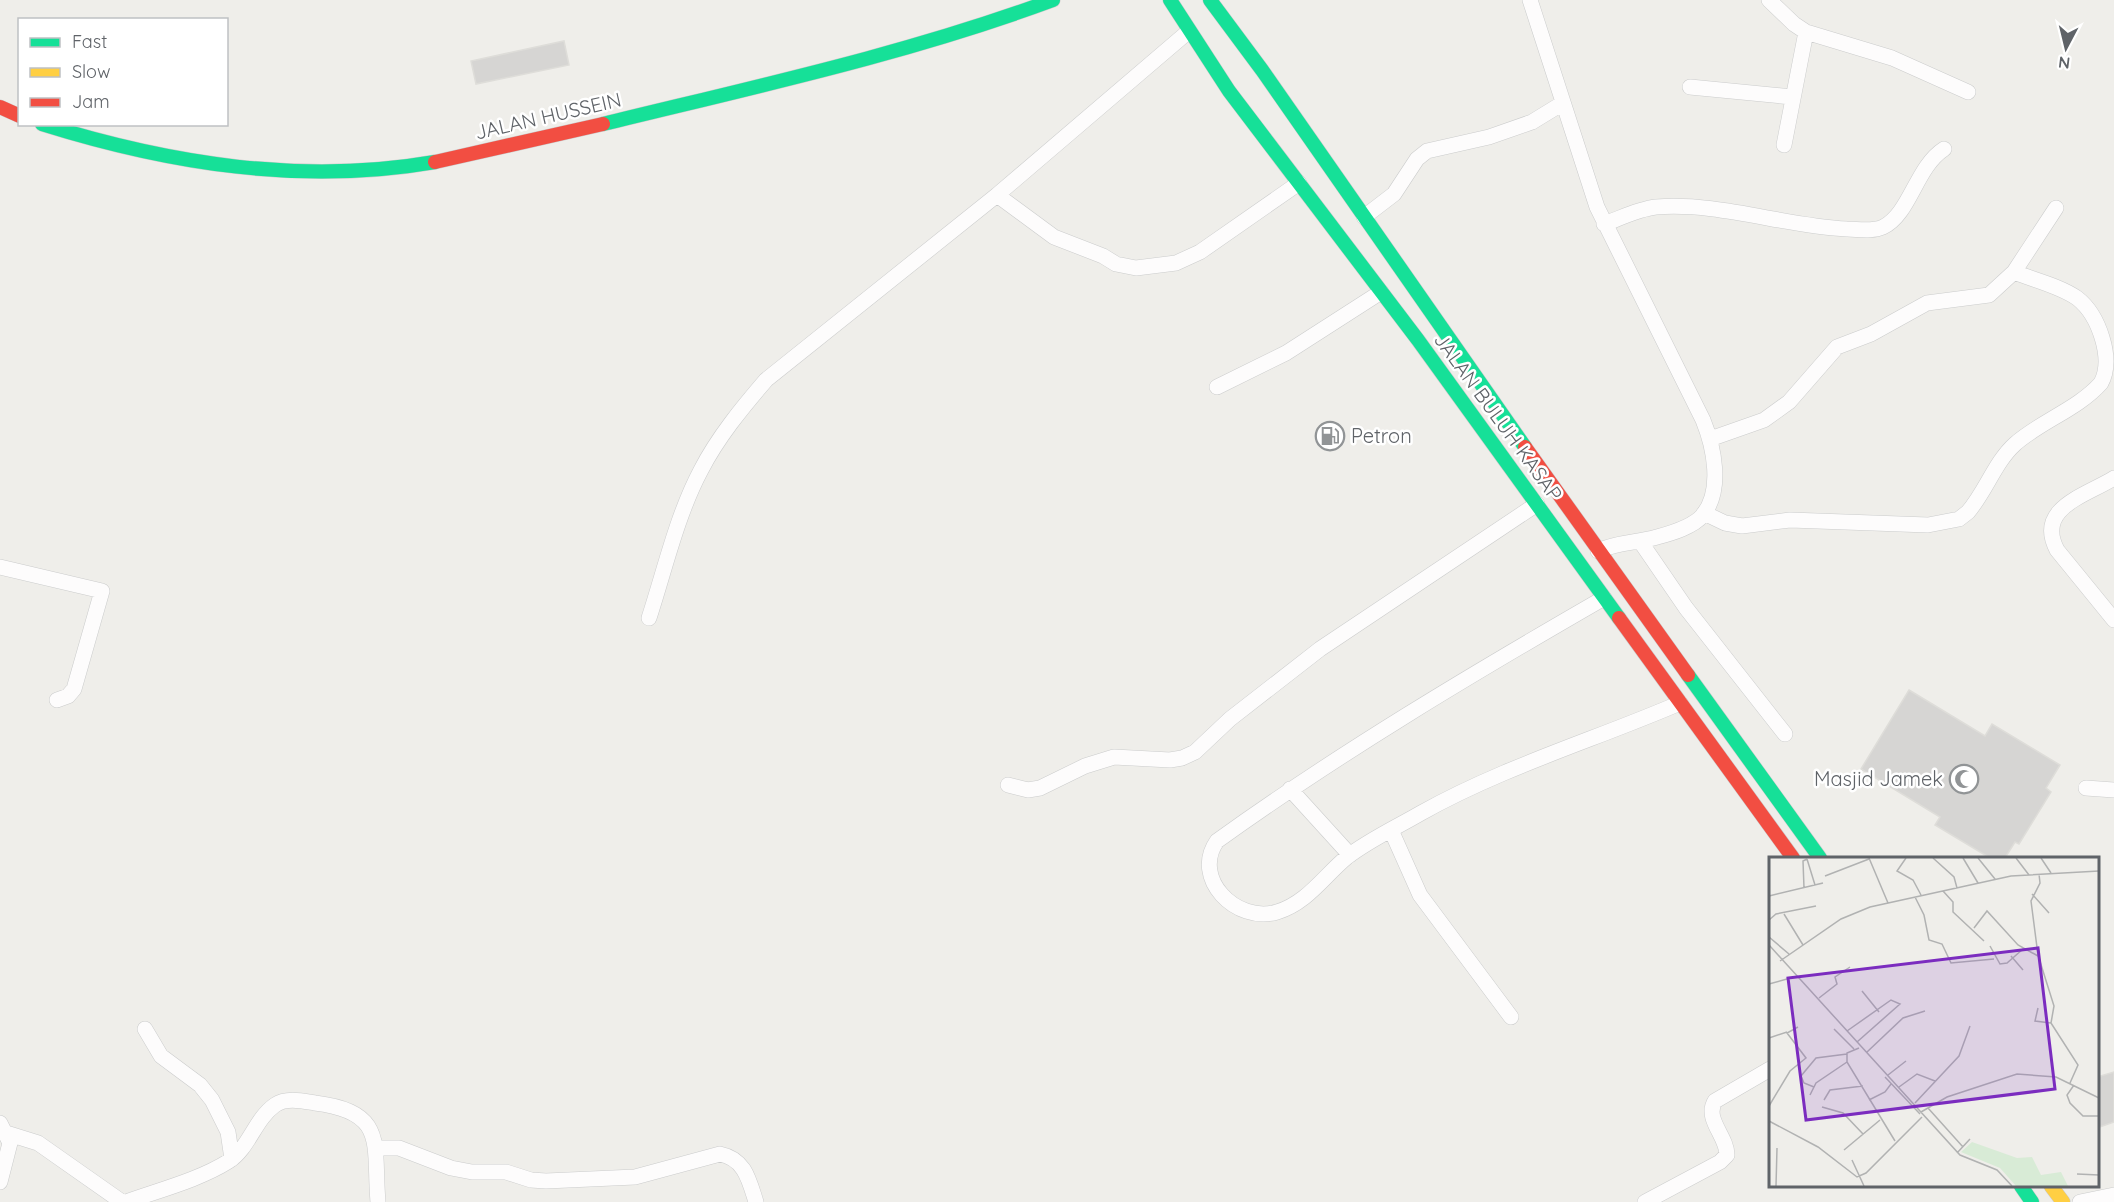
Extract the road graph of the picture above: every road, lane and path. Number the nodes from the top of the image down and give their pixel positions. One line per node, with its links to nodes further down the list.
1 (1053, 0): 16 (main road, JALAN HUSSEIN)
2 (1170, 0): 6 (main road, JALAN BULUH KASAP)
3 (1210, 0): 8 (main road, JALAN BULUH KASAP)
4 (1530, 0): 13 (street)
5 (1769, 0): 7 (street)
6 (1189, 32): 9 (main road, JALAN BULUH KASAP); 20 (street)
7 (1806, 32): 11 (street); 12 (street)
8 (1263, 70): 9 (main road); 22 (main road, JALAN BULUH KASAP)
9 (1238, 86): 19 (main road, JALAN BULUH KASAP)
10 (1690, 87): 12 (street)
11 (1968, 92)
12 (1792, 97): 17 (street)
13 (1563, 103): 22 (street); 23 (street)
14 (0, 107): 15 (main road)
15 (18, 115)
16 (49, 126)
17 (1784, 145)
18 (1944, 149): 23 (street)
19 (1299, 183): 20 (street); 25 (main road, JALAN BULUH KASAP)
20 (997, 195): 36 (street)
21 (2056, 208): 24 (street)
22 (1364, 217): 33 (main road, JALAN BULUH KASAP)
23 (1604, 224): 28 (street)
24 (2014, 272): 26 (street); 28 (street)
25 (1382, 292): 27 (street); 30 (main road, JALAN BULUH KASAP)
26 (2111, 373): 31 (street)
27 (1217, 387)
28 (1710, 439): 31 (street)
29 (2114, 478): 37 (street)
30 (1537, 504): 35 (main road, JALAN BULUH KASAP); 41 (street)
31 (1704, 513): 32 (street)
32 (1640, 541): 33 (street); 40 (street)
33 (1598, 551): 48 (main road, JALAN BULUH KASAP)
34 (0, 567): 38 (street)
35 (1604, 598): 39 (main road, JALAN BULUH KASAP); 43 (street)
36 (649, 618)
37 (2114, 620)
38 (57, 700)
39 (1680, 703): 45 (street); 47 (main road, JALAN BULUH KASAP)
40 (1785, 734)
41 (1008, 784)
42 (2086, 788): 44 (street)
43 (1290, 789): 46 (street); 46 (street)
44 (2114, 790)
45 (1391, 830): 46 (street); 49 (street)
46 (1350, 855)
47 (1792, 857)
48 (1819, 857)
49 (1511, 1017)
50 (145, 1029): 54 (street)
51 (1769, 1070): 62 (street)
52 (3, 1128): 55 (street); 59 (street)
53 (376, 1148): 54 (street); 60 (street); 61 (street)
54 (232, 1159): 59 (street)
55 (0, 1182)
56 (2022, 1187): 63 (main road)
57 (2052, 1187): 64 (main road)
58 (2114, 1195): 65 (street)
59 (124, 1202)
60 (378, 1202)
61 (756, 1202)
62 (1645, 1202)
63 (2032, 1202)
64 (2063, 1202)
65 (2080, 1202)

